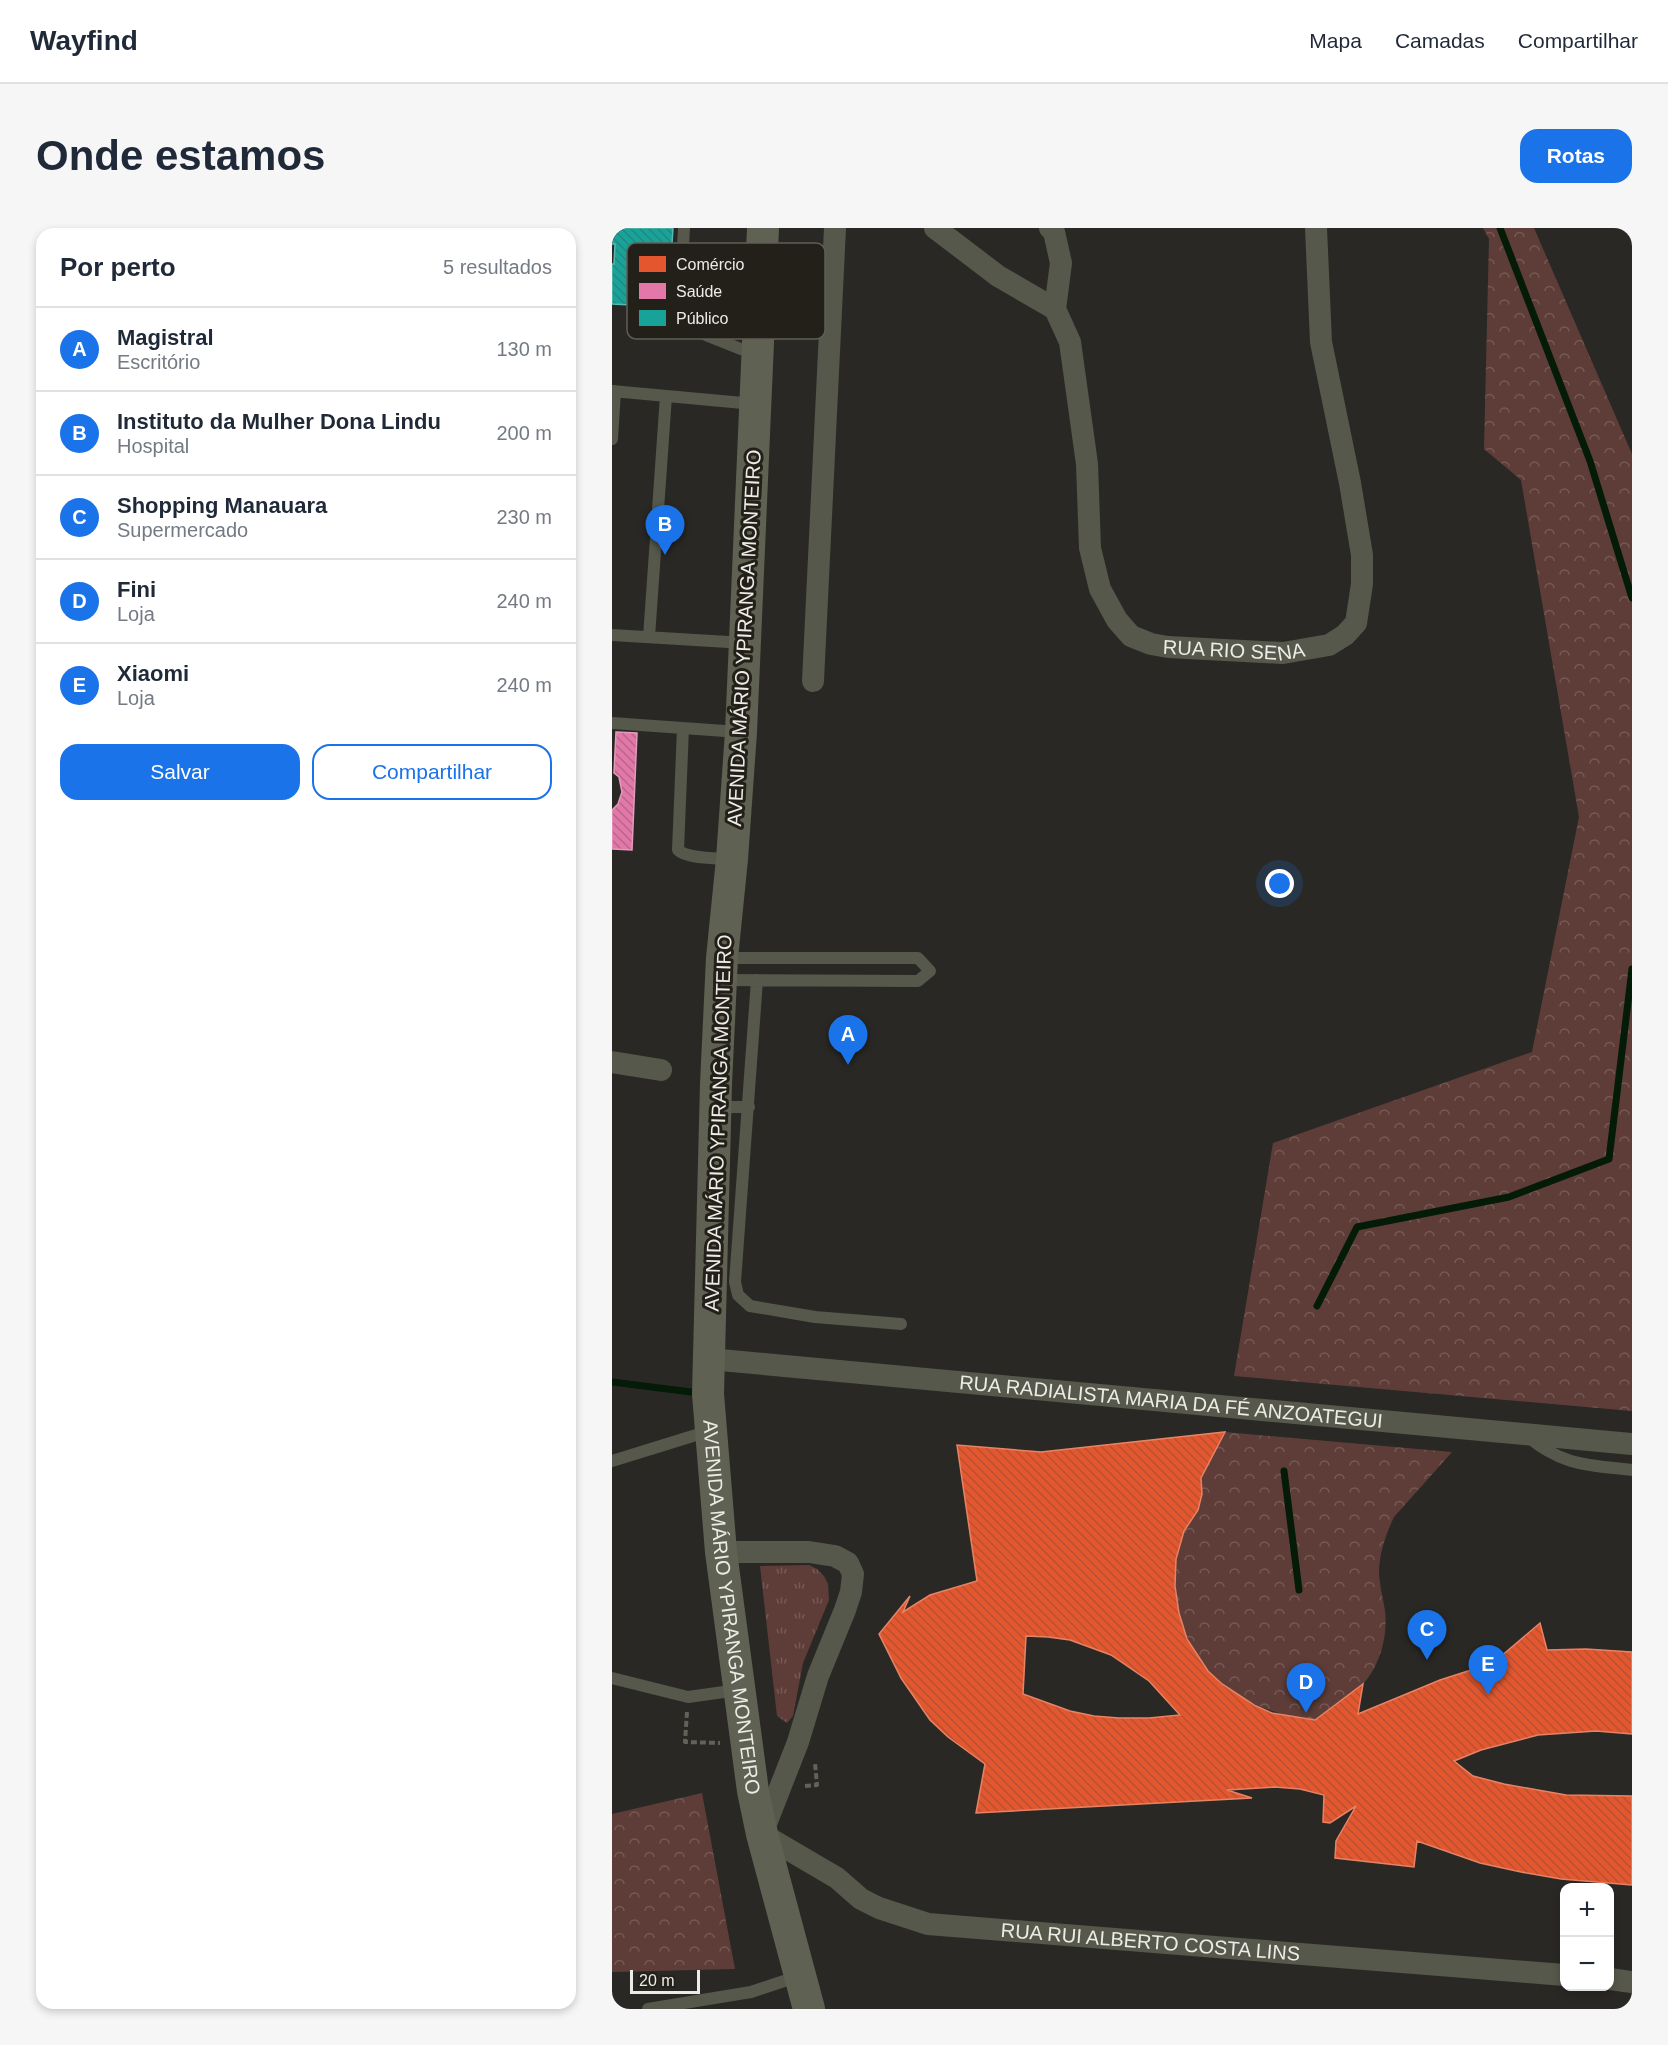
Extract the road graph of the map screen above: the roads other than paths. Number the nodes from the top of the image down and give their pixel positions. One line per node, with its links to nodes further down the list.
1 (684, 228): 7 (lane)
2 (763, 228): 8 (main road, AVENIDA MÁRIO YPIRANGA MONTEIRO)
3 (835, 228): 20 (street)
4 (935, 228): 9 (street)
5 (1050, 228): 9 (street)
6 (1316, 228): 9 (street, RUA RIO SENA)
7 (683, 243)
8 (762, 243)
9 (1055, 309)
10 (716, 339): 12 (lane)
11 (759, 339): 12 (main road, AVENIDA MÁRIO YPIRANGA MONTEIRO)
12 (758, 355): 15 (main road, AVENIDA MÁRIO YPIRANGA MONTEIRO)
13 (613, 391): 14 (lane); 16 (lane)
14 (666, 396): 15 (lane); 18 (lane)
15 (755, 404): 19 (main road, AVENIDA MÁRIO YPIRANGA MONTEIRO)
16 (612, 439)
17 (612, 635): 18 (lane)
18 (649, 637): 19 (lane)
19 (745, 643): 23 (main road, AVENIDA MÁRIO YPIRANGA MONTEIRO)
20 (813, 681)
21 (612, 723): 22 (lane)
22 (683, 728): 23 (lane); 24 (lane)
23 (741, 732): 24 (main road, AVENIDA MÁRIO YPIRANGA MONTEIRO)
24 (732, 859): 25 (main road, AVENIDA MÁRIO YPIRANGA MONTEIRO)
25 (722, 969): 26 (lane); 26 (lane); 29 (main road, AVENIDA MÁRIO YPIRANGA MONTEIRO)
26 (757, 980): 30 (lane)
27 (612, 1062): 28 (street)
28 (661, 1070)
29 (716, 1107): 30 (lane); 32 (main road, AVENIDA MÁRIO YPIRANGA MONTEIRO)
30 (749, 1107): 31 (lane)
31 (901, 1324)
32 (709, 1359): 33 (main road, AVENIDA MÁRIO YPIRANGA MONTEIRO); 34 (street, RUA RADIALISTA MARIA DA FÉ ANZOATEGUI)
33 (710, 1431): 36 (lane); 38 (main road, AVENIDA MÁRIO YPIRANGA MONTEIRO)
34 (1525, 1434): 35 (street, RUA RADIALISTA MARIA DA FÉ ANZOATEGUI); 37 (lane)
35 (1632, 1444)
36 (612, 1461)
37 (1632, 1470)
38 (721, 1552): 40 (main road, AVENIDA MÁRIO YPIRANGA MONTEIRO); 41 (street)
39 (612, 1678): 40 (lane)
40 (738, 1690): 41 (main road, AVENIDA MÁRIO YPIRANGA MONTEIRO)
41 (762, 1834): 42 (street, RUA RUI ALBERTO COSTA LINS); 43 (main road, AVENIDA MÁRIO YPIRANGA MONTEIRO)
42 (1560, 1975)
43 (800, 1976): 46 (lane); 47 (main road, AVENIDA MÁRIO YPIRANGA MONTEIRO)
44 (1614, 1980): 45 (street)
45 (1632, 1982)
46 (648, 2009)
47 (809, 2009)

